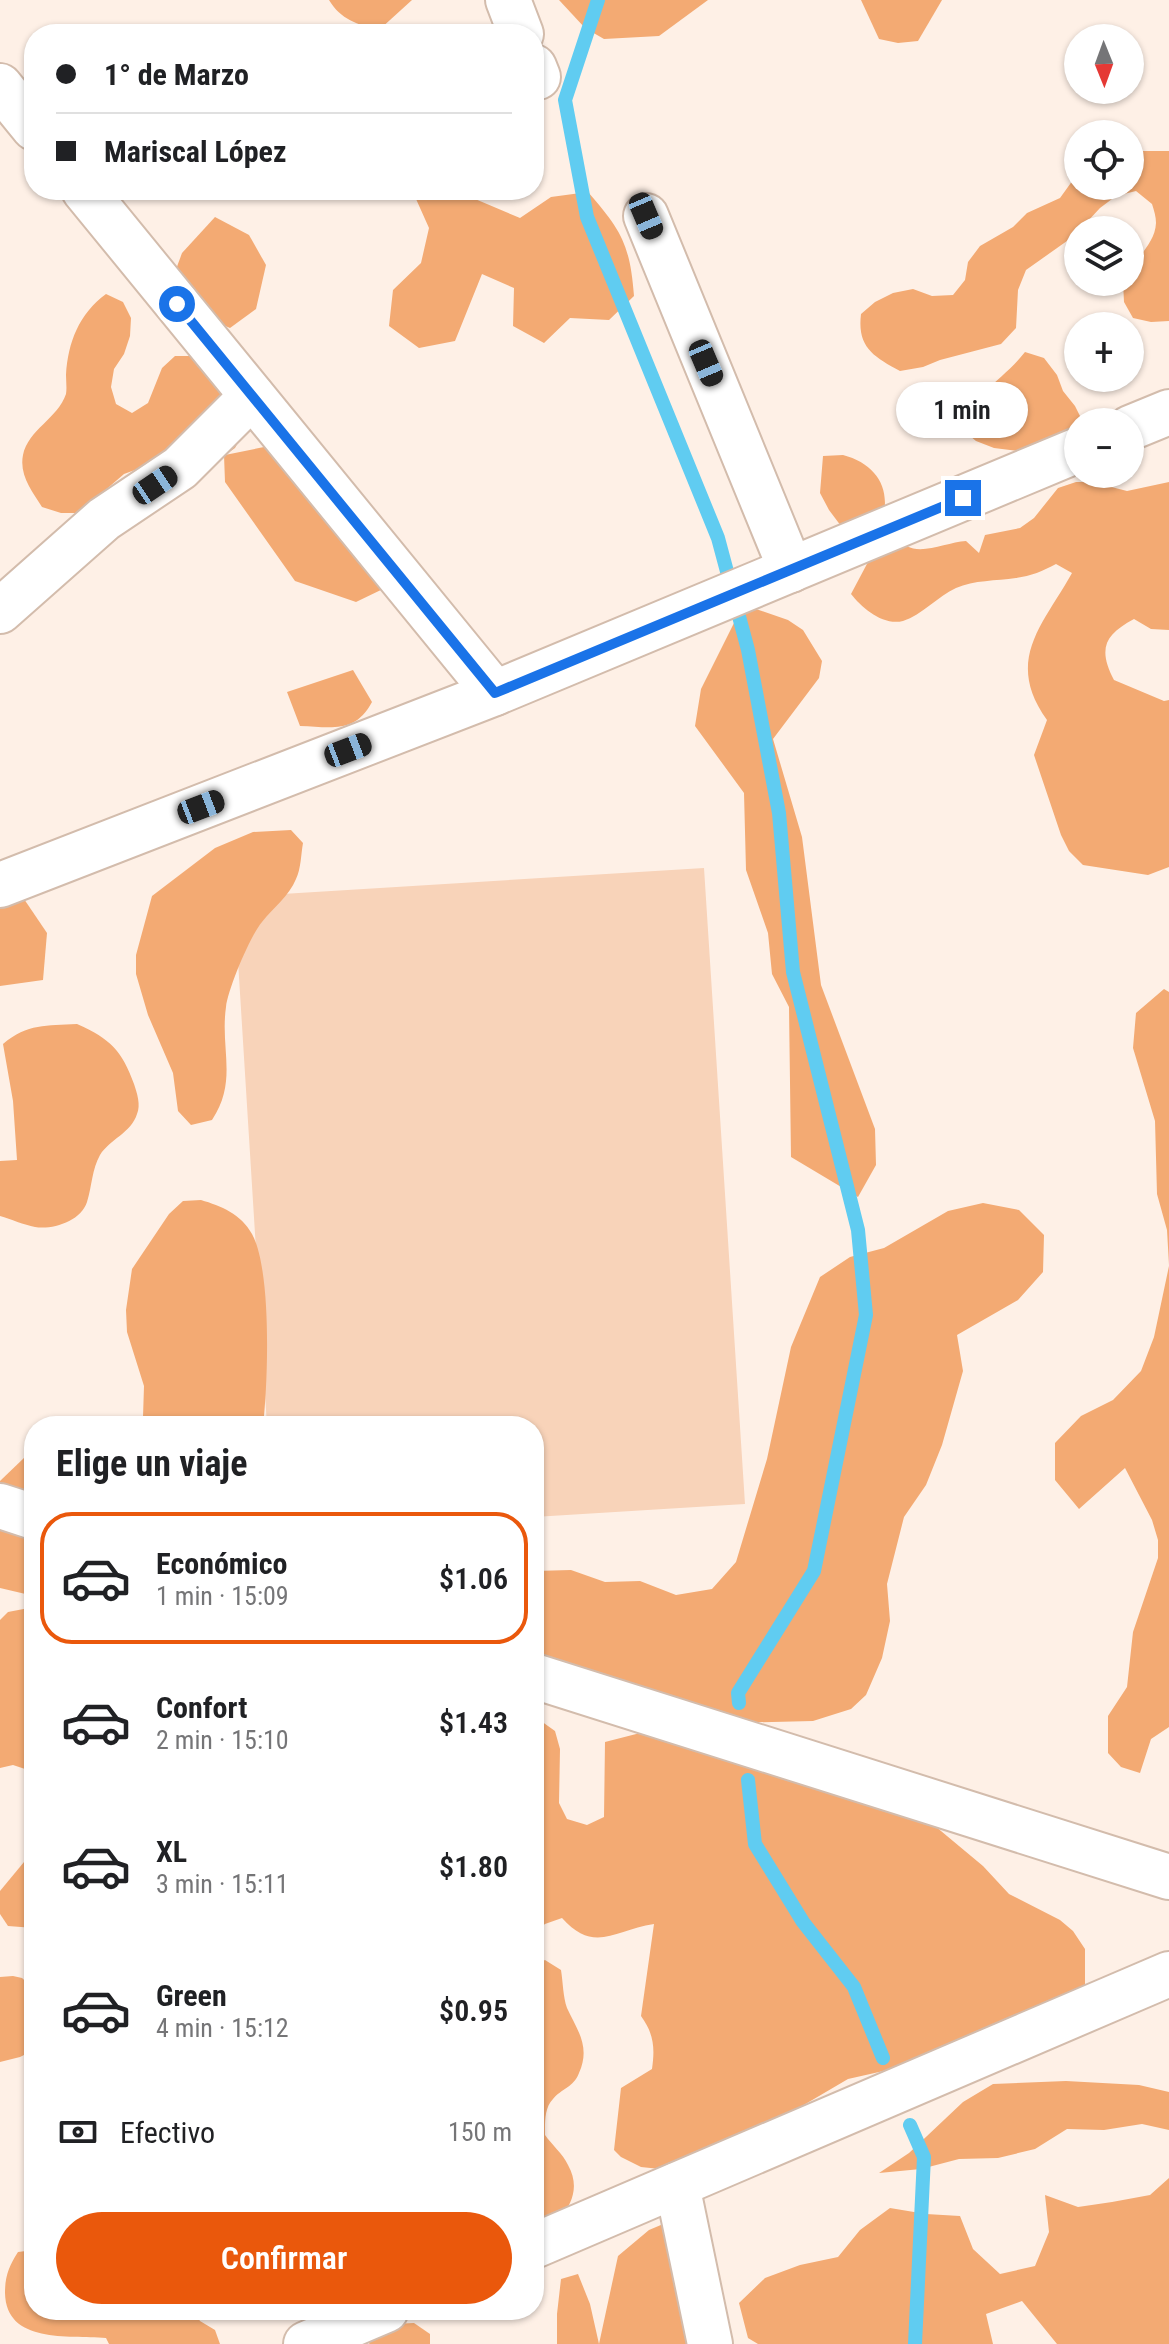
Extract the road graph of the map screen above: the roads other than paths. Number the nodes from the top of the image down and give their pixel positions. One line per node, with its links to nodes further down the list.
1 (508, 0): 2 (street)
2 (517, 24)
3 (0, 86): 4 (street)
4 (24, 116)
5 (92, 200): 7 (street)
6 (646, 216): 11 (street)
7 (252, 396): 12 (street); 13 (street)
8 (1169, 412): 9 (street)
9 (1144, 422)
10 (1064, 456): 11 (street)
11 (776, 576): 13 (street)
12 (0, 611)
13 (495, 693): 14 (street)
14 (0, 885)
15 (0, 1506): 16 (street)
16 (24, 1514)
17 (544, 1679): 18 (street)
18 (1169, 1877)
19 (1169, 1974): 20 (street)
20 (677, 2185): 21 (street); 24 (street)
21 (544, 2242)
22 (362, 2320): 23 (street)
23 (306, 2344)
24 (710, 2344)

